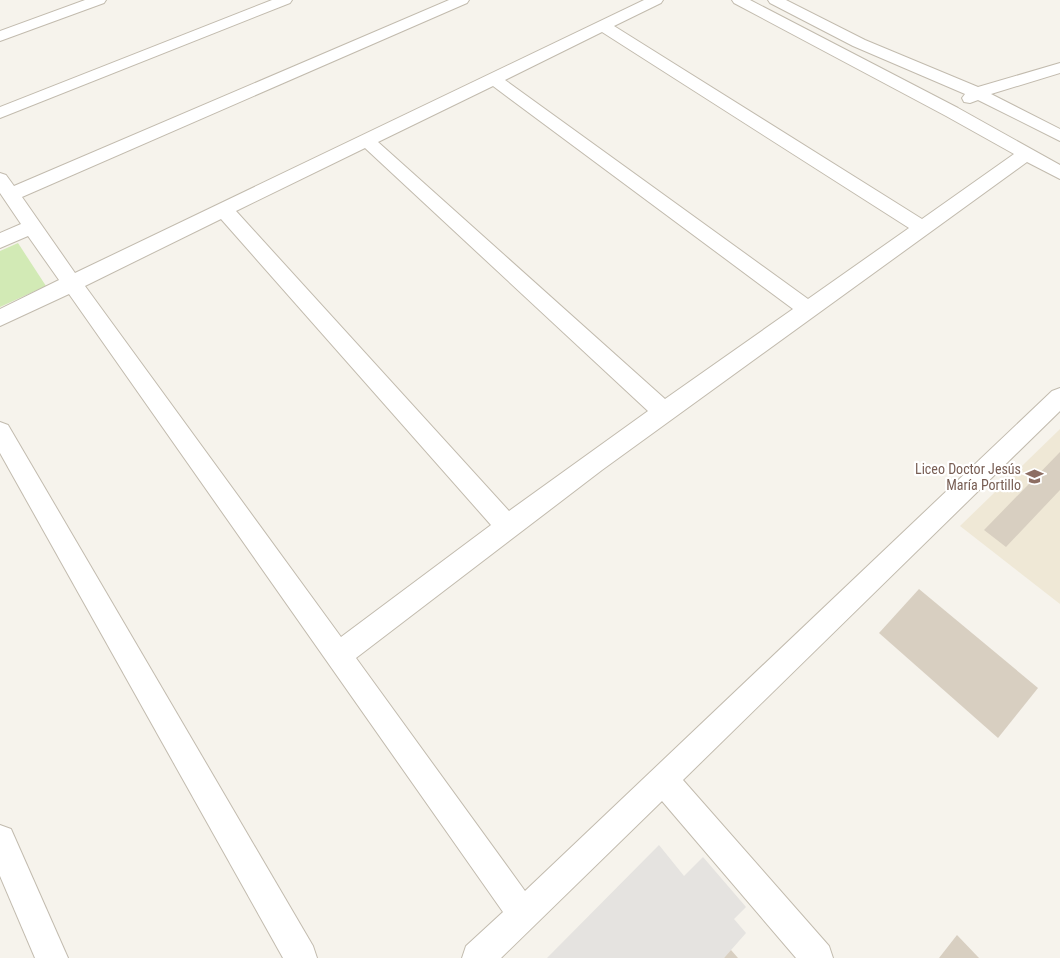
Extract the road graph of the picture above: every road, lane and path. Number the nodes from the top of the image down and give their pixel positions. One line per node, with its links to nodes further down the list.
1 (99, 0): 8 (street)
2 (285, 0): 13 (street)
3 (462, 0): 18 (street)
4 (656, 0): 7 (street)
5 (739, 0): 12 (street)
6 (775, 0): 11 (street)
7 (604, 26): 10 (street); 21 (street)
8 (0, 36)
9 (1060, 68): 11 (street)
10 (494, 79): 15 (street); 24 (street)
11 (976, 93): 12 (street); 14 (street)
12 (952, 112): 16 (street)
13 (0, 113)
14 (1060, 136)
15 (367, 141): 19 (street); 27 (street)
16 (1025, 155): 17 (street); 21 (street)
17 (1060, 173)
18 (5, 187): 20 (street)
19 (224, 210): 23 (street); 29 (street)
20 (32, 227): 22 (street); 23 (street)
21 (923, 228): 24 (street)
22 (0, 241)
23 (72, 283): 25 (street); 30 (street)
24 (807, 310): 27 (street)
25 (0, 318)
26 (1060, 397): 31 (street)
27 (664, 412): 29 (street)
28 (0, 432): 35 (street)
29 (508, 527): 30 (street)
30 (340, 655): 33 (street)
31 (664, 780): 33 (street); 37 (street)
32 (0, 840): 34 (street)
33 (523, 914): 36 (street)
34 (52, 958)
35 (301, 958)
36 (478, 958)
37 (817, 958)

